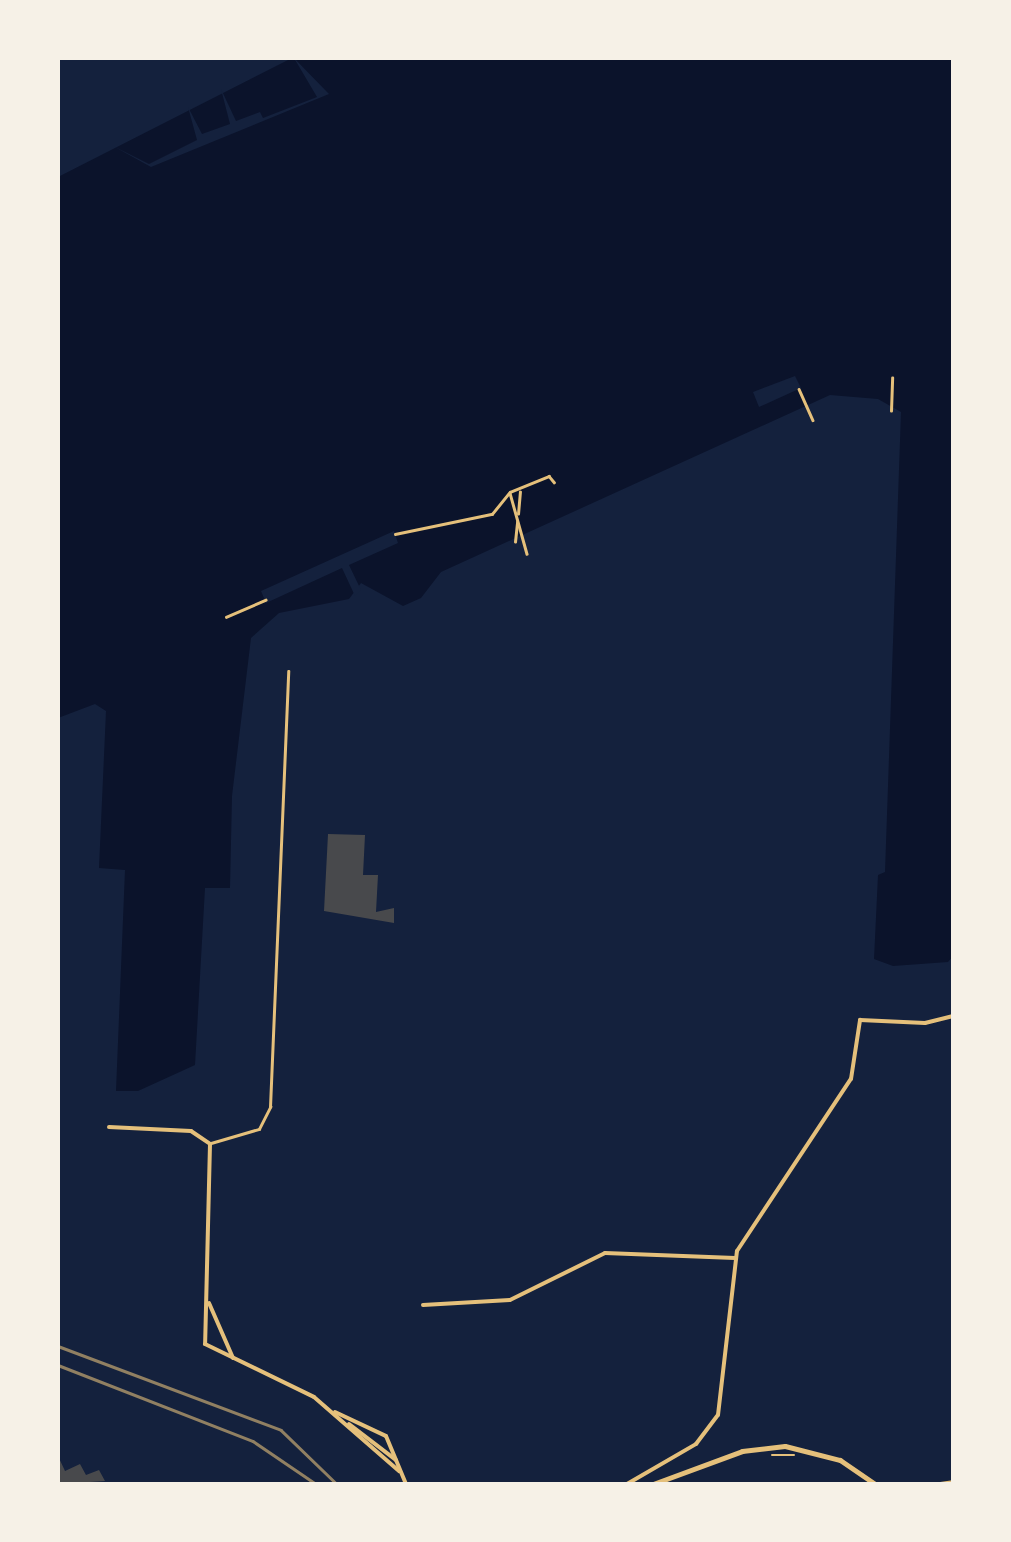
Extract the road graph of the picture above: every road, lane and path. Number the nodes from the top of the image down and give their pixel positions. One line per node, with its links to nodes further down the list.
1 (892, 378): 3 (path)
2 (799, 388): 4 (path)
3 (892, 411)
4 (813, 420)
5 (554, 482): 6 (path)
6 (520, 491): 7 (path); 9 (path)
7 (510, 492): 8 (path); 10 (path)
8 (395, 534)
9 (515, 542)
10 (527, 554)
11 (265, 600): 12 (path)
12 (226, 617)
13 (288, 671): 16 (lane)
14 (954, 1016): 17 (street)
15 (109, 1127): 16 (street)
16 (210, 1144): 18 (street)
17 (735, 1258): 19 (street); 29 (street)
18 (209, 1302): 20 (street); 20 (street)
19 (422, 1305)
20 (233, 1358): 21 (street)
21 (335, 1412): 22 (street); 25 (street)
22 (349, 1424): 25 (street); 26 (street)
23 (767, 1455): 24 (path)
24 (807, 1458)
25 (398, 1462): 26 (street)
26 (399, 1470): 28 (street)
27 (954, 1482): 32 (main road)
28 (406, 1484)
29 (627, 1484)
30 (653, 1484): 31 (main road)
31 (875, 1484)
32 (940, 1484)

